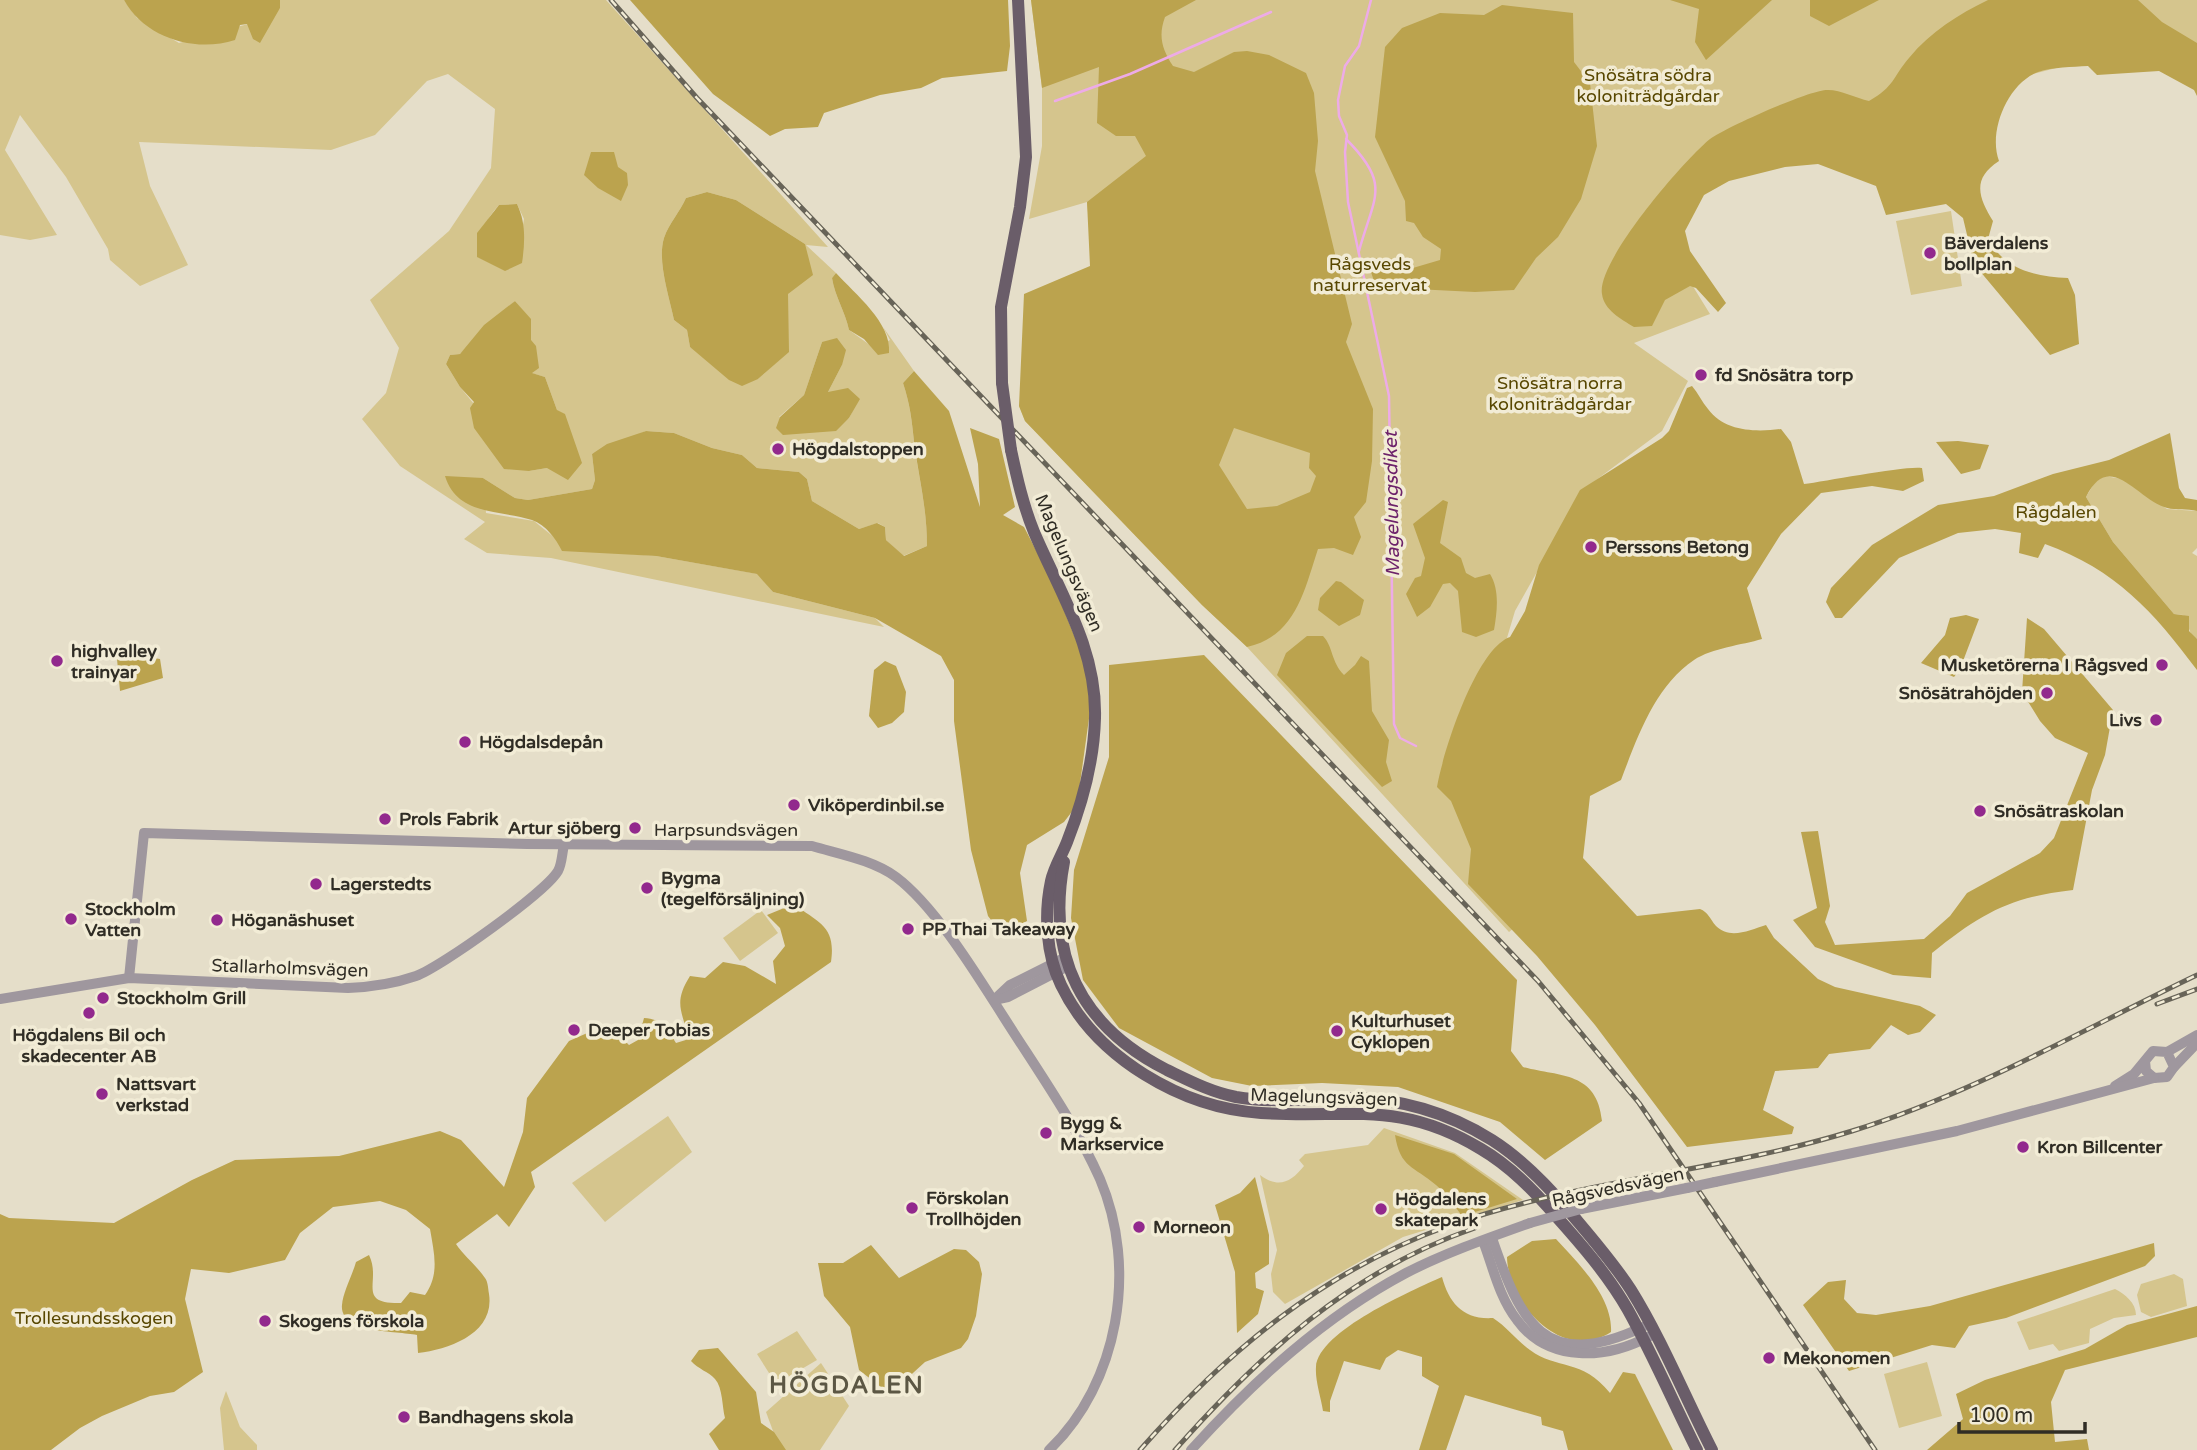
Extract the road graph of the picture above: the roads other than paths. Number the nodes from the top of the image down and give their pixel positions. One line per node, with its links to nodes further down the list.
1 (1018, 0): 2 (main road, Magelungsvägen, bridge)
2 (1067, 844): 4 (main road, Magelungsvägen); 5 (main road, Magelungsvägen)
3 (564, 845): 6 (street, Stallarholmsvägen); 6 (street, Harpsundsvägen); 8 (street, Harpsundsvägen)
4 (1067, 962): 5 (street); 17 (main road, Magelungsvägen)
5 (1054, 967): 8 (street); 17 (main road, Magelungsvägen)
6 (129, 978): 7 (street, Stallarholmsvägen)
7 (0, 999)
8 (994, 1000): 18 (street, Harpsundsvägen)
9 (2197, 1035): 11 (street)
10 (2197, 1043): 13 (street)
11 (2167, 1052): 12 (street); 13 (street)
12 (2145, 1061): 14 (street); 15 (street, Rågsvedsvägen)
13 (2174, 1067): 14 (street)
14 (2154, 1078): 15 (street, Rågsvedsvägen)
15 (2115, 1086): 16 (street, Rågsvedsvägen, bridge)
16 (1487, 1239): 17 (street); 19 (street, Rågsvedsvägen)
17 (1646, 1332): 20 (main road, Magelungsvägen); 21 (main road, Magelungsvägen)
18 (1049, 1450)
19 (1191, 1450)
20 (1697, 1450)
21 (1712, 1450)

